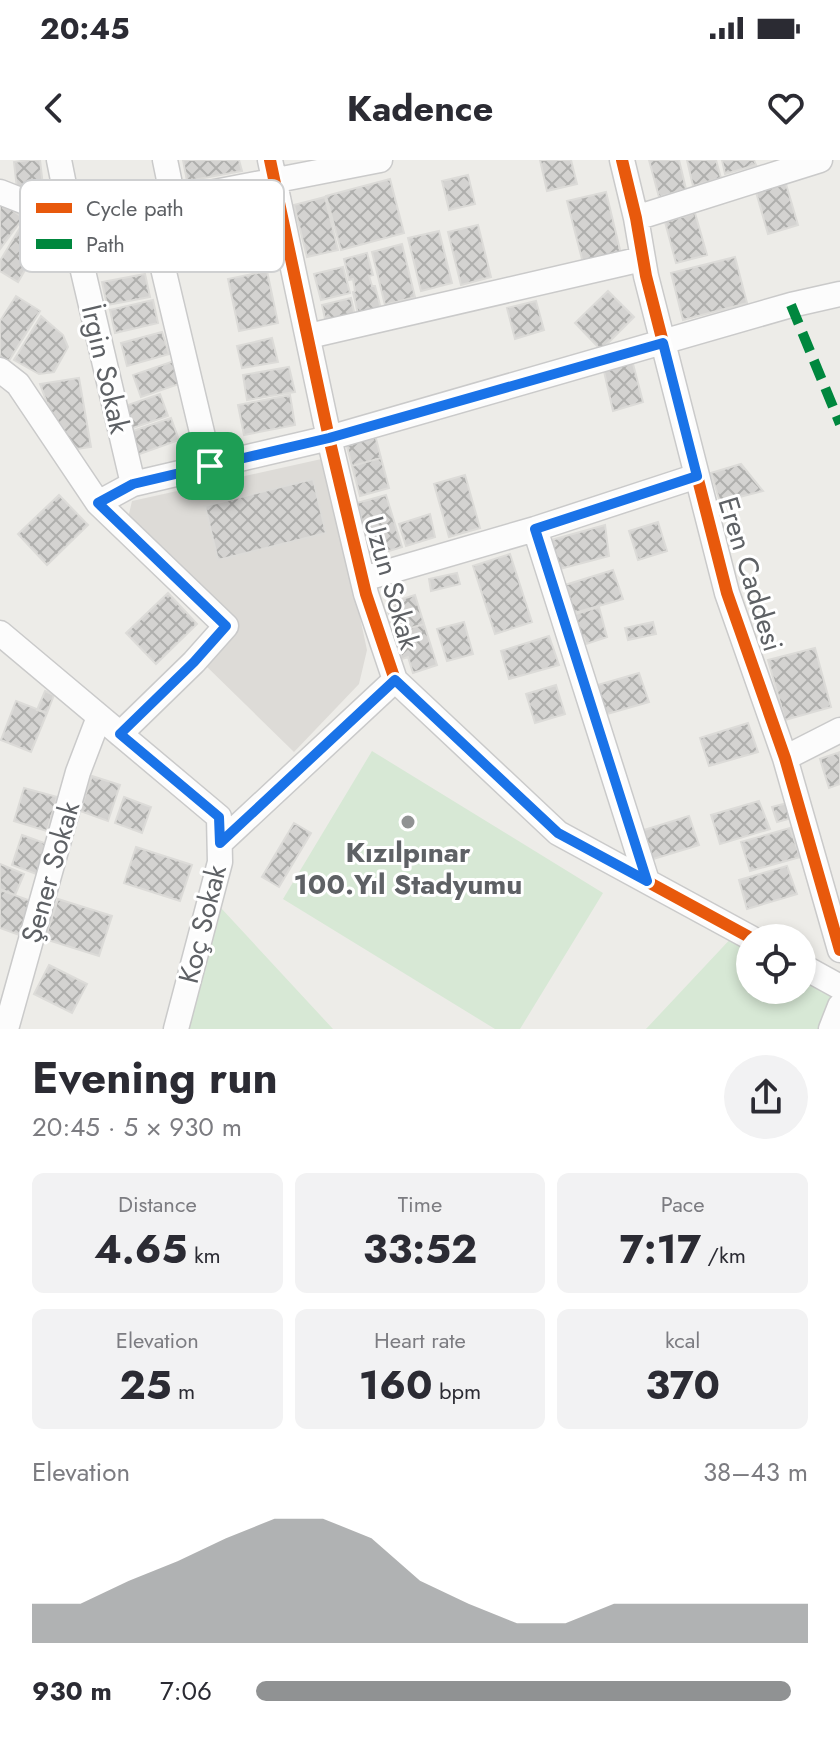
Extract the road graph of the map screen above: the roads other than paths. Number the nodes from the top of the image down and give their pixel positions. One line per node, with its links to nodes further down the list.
1 (59, 160): 7 (street, İrgin Sokak)
2 (165, 160): 8 (street)
3 (380, 160): 6 (street)
4 (622, 160): 12 (street, Eren Caddesi)
5 (820, 160): 12 (street)
6 (272, 170): 9 (street)
7 (63, 180)
8 (169, 180)
9 (238, 180)
10 (0, 192): 11 (street)
11 (20, 200)
12 (636, 218): 14 (street, Eren Caddesi)
13 (284, 224): 18 (street, Uzun Sokak)
14 (642, 259): 18 (street); 19 (street, Eren Caddesi)
15 (83, 272): 24 (street, İrgin Sokak)
16 (164, 272): 22 (street)
17 (840, 294): 19 (street)
18 (309, 336): 21 (street, Uzun Sokak)
19 (663, 343): 21 (street); 23 (street, Eren Caddesi)
20 (0, 370): 25 (street)
21 (329, 438): 22 (street); 27 (street, Uzun Sokak)
22 (210, 466): 24 (street)
23 (697, 476): 26 (street); 33 (street, Eren Caddesi)
24 (133, 484): 25 (street)
25 (98, 503): 32 (street)
26 (535, 529): 27 (street); 35 (street)
27 (363, 579): 29 (street, Uzun Sokak)
28 (0, 633): 30 (street)
29 (395, 680): 34 (street); 35 (street, Uzun Sokak)
30 (99, 717): 32 (street); 41 (street, Şener Sokak)
31 (840, 730): 33 (street)
32 (120, 734): 34 (street, Koç Sokak)
33 (785, 758): 37 (street, Eren Caddesi)
34 (220, 843): 42 (street, Koç Sokak)
35 (647, 881): 36 (street, Uzun Sokak)
36 (736, 930)
37 (840, 950)
38 (816, 974): 39 (street)
39 (840, 987)
40 (840, 1006): 43 (street)
41 (6, 1029)
42 (176, 1029)
43 (831, 1029)

